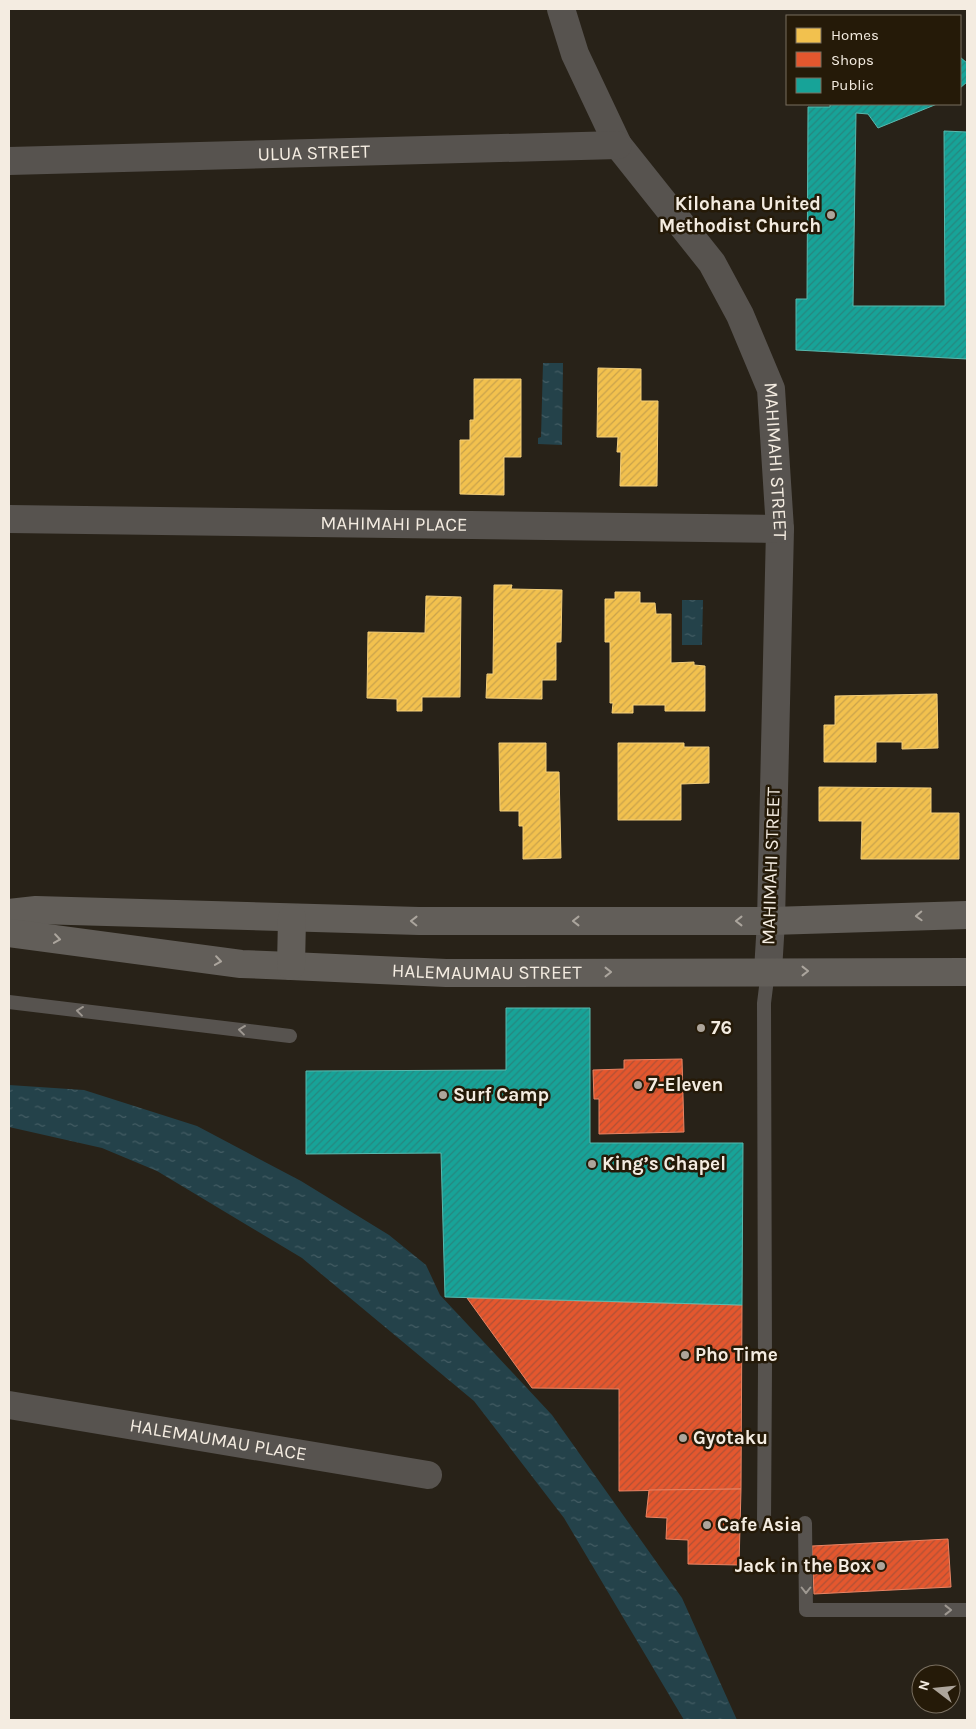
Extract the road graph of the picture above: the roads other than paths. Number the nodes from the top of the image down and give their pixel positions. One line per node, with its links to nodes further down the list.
1 (561, 9): 2 (street, MAHIMAHI STREET)
2 (618, 145): 3 (street, ULUA STREET); 5 (street, MAHIMAHI STREET)
3 (9, 161)
4 (9, 519): 5 (street, MAHIMAHI PLACE)
5 (780, 529): 9 (street, MAHIMAHI STREET)
6 (9, 913): 8 (street)
7 (967, 915): 9 (street, one-way to 9)
8 (292, 918): 9 (street, one-way to 8); 11 (street)
9 (771, 921): 12 (street, MAHIMAHI STREET)
10 (9, 933): 11 (street, HALEMAUMAU STREET, one-way to 11)
11 (290, 966): 12 (street, HALEMAUMAU STREET, one-way to 12)
12 (768, 971): 13 (street, HALEMAUMAU STREET, one-way to 13); 18 (lane)
13 (967, 972)
14 (9, 1002): 15 (lane, one-way to 14)
15 (290, 1036)
16 (9, 1405): 17 (street, HALEMAUMAU PLACE)
17 (428, 1475)
18 (764, 1523)
19 (805, 1523): 20 (lane, one-way to 20)
20 (967, 1610)

